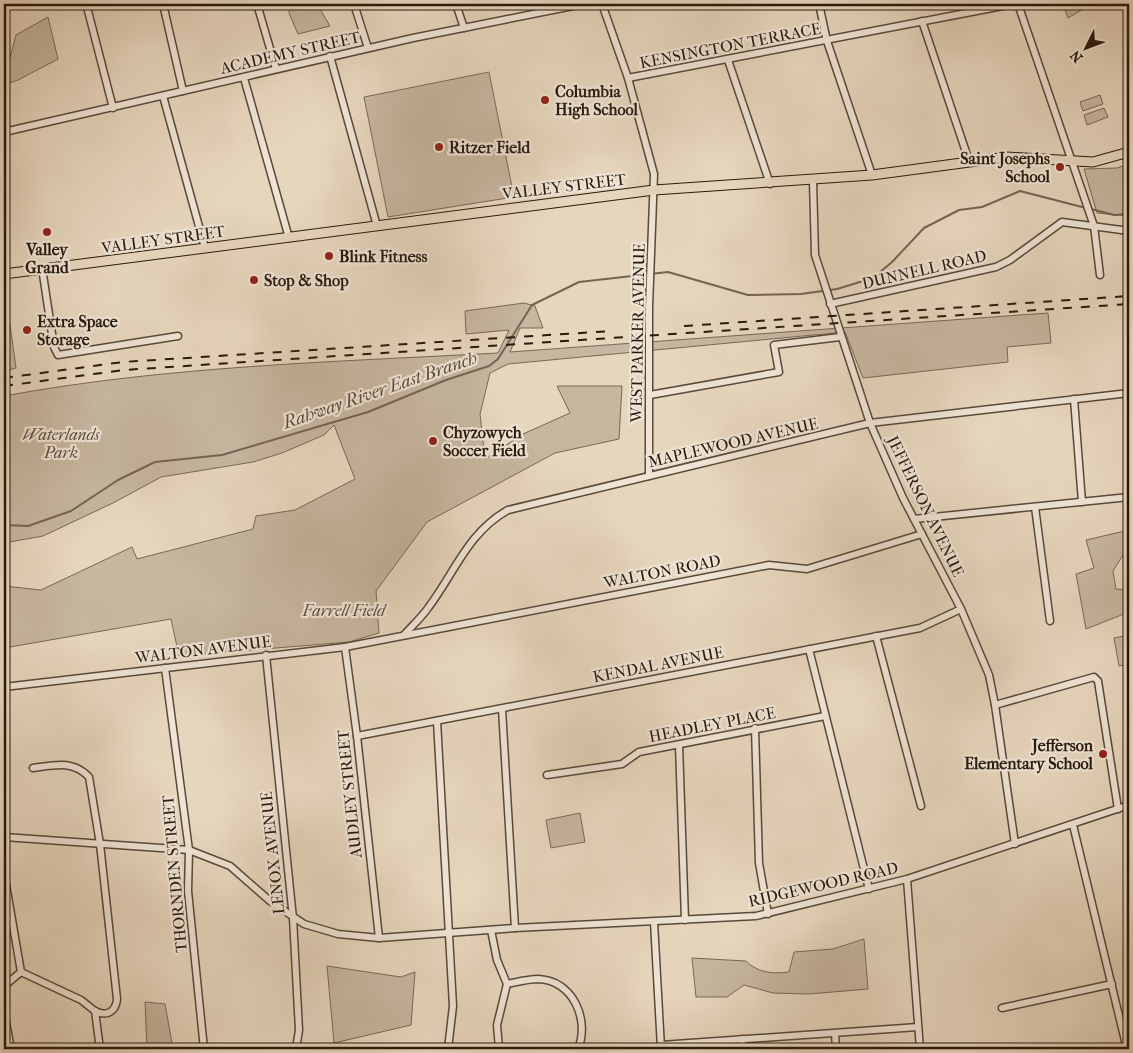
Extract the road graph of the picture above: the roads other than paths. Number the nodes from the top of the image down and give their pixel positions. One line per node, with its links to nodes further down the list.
1 (163, 4): 20 (street)
2 (257, 4): 17 (street)
3 (354, 4): 14 (street)
4 (456, 4): 12 (street)
5 (583, 4): 12 (street, ACADEMY STREET)
6 (602, 4): 19 (street, WEST PARKER AVENUE)
7 (819, 4): 13 (street)
8 (1013, 4): 11 (street, KENSINGTON TERRACE)
9 (1018, 4): 26 (street)
10 (87, 7): 22 (street)
11 (922, 21): 13 (street, KENSINGTON TERRACE); 25 (street)
12 (464, 28): 14 (street, ACADEMY STREET)
13 (827, 41): 16 (street, KENSINGTON TERRACE); 27 (street)
14 (368, 48): 15 (street, ACADEMY STREET)
15 (330, 56): 17 (street, ACADEMY STREET); 31 (street)
16 (728, 60): 19 (street, KENSINGTON TERRACE); 29 (street)
17 (276, 69): 18 (street, ACADEMY STREET)
18 (244, 78): 20 (street, ACADEMY STREET); 34 (street)
19 (628, 78): 30 (street, WEST PARKER AVENUE)
20 (182, 92): 21 (street, ACADEMY STREET)
21 (163, 96): 22 (street, ACADEMY STREET); 35 (street)
22 (113, 108): 23 (street, ACADEMY STREET)
23 (4, 132)
24 (1129, 152): 26 (main road, VALLEY STREET)
25 (969, 161): 26 (main road, VALLEY STREET); 27 (main road, VALLEY STREET)
26 (1072, 162): 32 (street)
27 (872, 175): 28 (main road, VALLEY STREET)
28 (812, 181): 29 (main road, VALLEY STREET); 39 (street, JEFFERSON AVENUE)
29 (770, 184): 30 (main road, VALLEY STREET)
30 (654, 190): 31 (main road, VALLEY STREET); 43 (street, WEST PARKER AVENUE)
31 (377, 226): 34 (main road, VALLEY STREET)
32 (1094, 226): 33 (street, DUNNELL ROAD); 38 (street); 39 (street, DUNNELL ROAD)
33 (1129, 231)
34 (289, 238): 35 (main road, VALLEY STREET)
35 (205, 248): 36 (main road, VALLEY STREET)
36 (42, 268): 37 (main road, VALLEY STREET); 40 (street)
37 (4, 274)
38 (1100, 275)
39 (830, 304): 41 (street, JEFFERSON AVENUE)
40 (178, 336)
41 (840, 337): 43 (street); 45 (street, JEFFERSON AVENUE)
42 (1129, 393): 44 (street, MAPLEWOOD AVENUE)
43 (650, 395): 46 (street, WEST PARKER AVENUE)
44 (1074, 399): 45 (street, MAPLEWOOD AVENUE); 48 (street)
45 (870, 423): 46 (street, MAPLEWOOD AVENUE); 50 (street, JEFFERSON AVENUE)
46 (649, 476): 54 (street, MAPLEWOOD AVENUE)
47 (1129, 496): 48 (street)
48 (1082, 502): 49 (street)
49 (1035, 507): 50 (street); 53 (street)
50 (914, 519): 51 (street, JEFFERSON AVENUE)
51 (922, 534): 52 (street, JEFFERSON AVENUE); 54 (street, WALTON ROAD)
52 (961, 609): 55 (street, KENDAL AVENUE); 61 (street, JEFFERSON AVENUE)
53 (1050, 621)
54 (404, 635): 56 (street, WALTON AVENUE)
55 (876, 636): 57 (street, KENDAL AVENUE); 71 (street)
56 (345, 647): 58 (street, WALTON AVENUE); 66 (street, AUDLEY STREET)
57 (809, 649): 62 (street, KENDAL AVENUE); 63 (street)
58 (266, 655): 59 (street, WALTON AVENUE); 82 (street, LENOX AVENUE)
59 (165, 668): 60 (street, WALTON AVENUE); 77 (street, THORNDEN STREET)
60 (4, 687)
61 (995, 705): 72 (street); 76 (street, JEFFERSON AVENUE)
62 (502, 709): 64 (street, KENDAL AVENUE); 85 (street)
63 (825, 716): 65 (street, HEADLEY PLACE); 80 (street)
64 (437, 721): 66 (street, KENDAL AVENUE); 87 (street)
65 (755, 728): 67 (street, HEADLEY PLACE); 81 (street)
66 (357, 736): 88 (street, AUDLEY STREET)
67 (678, 745): 69 (street, HEADLEY PLACE); 83 (street)
68 (33, 768): 75 (street)
69 (548, 775)
70 (1129, 805): 72 (street, RIDGEWOOD ROAD)
71 (921, 806)
72 (1118, 809): 73 (street, RIDGEWOOD ROAD)
73 (1074, 825): 76 (street, RIDGEWOOD ROAD); 91 (street)
74 (4, 837): 75 (street, RIDGEWOOD ROAD)
75 (100, 844): 77 (street, RIDGEWOOD ROAD); 94 (street)
76 (1014, 844): 79 (street, RIDGEWOOD ROAD)
77 (189, 850): 82 (street, RIDGEWOOD ROAD); 102 (street, THORNDEN STREET)
78 (4, 873): 89 (street)
79 (907, 879): 80 (street, RIDGEWOOD ROAD); 96 (street)
80 (869, 889): 81 (street, RIDGEWOOD ROAD)
81 (768, 914): 83 (street, RIDGEWOOD ROAD)
82 (293, 918): 88 (street, RIDGEWOOD ROAD); 103 (street, LENOX AVENUE)
83 (685, 920): 84 (street, RIDGEWOOD ROAD)
84 (654, 922): 85 (street, RIDGEWOOD ROAD); 99 (street)
85 (515, 928): 86 (street, RIDGEWOOD ROAD)
86 (491, 930): 87 (street, RIDGEWOOD ROAD); 90 (street)
87 (449, 932): 88 (street, RIDGEWOOD ROAD); 104 (street)
88 (379, 938)
89 (21, 972): 92 (street); 94 (street)
90 (507, 984): 105 (street); 106 (street)
91 (1112, 984): 93 (street); 110 (street)
92 (4, 986)
93 (1002, 1008)
94 (95, 1011): 101 (street)
95 (4, 1012): 100 (street)
96 (918, 1027): 97 (street); 109 (street)
97 (835, 1034): 98 (street); 108 (street)
98 (742, 1040): 99 (street); 107 (street)
99 (661, 1047)
100 (11, 1049)
101 (100, 1049)
102 (204, 1049)
103 (296, 1049)
104 (448, 1049)
105 (498, 1049)
106 (578, 1049)
107 (742, 1049)
108 (836, 1049)
109 (920, 1049)
110 (1127, 1049)

